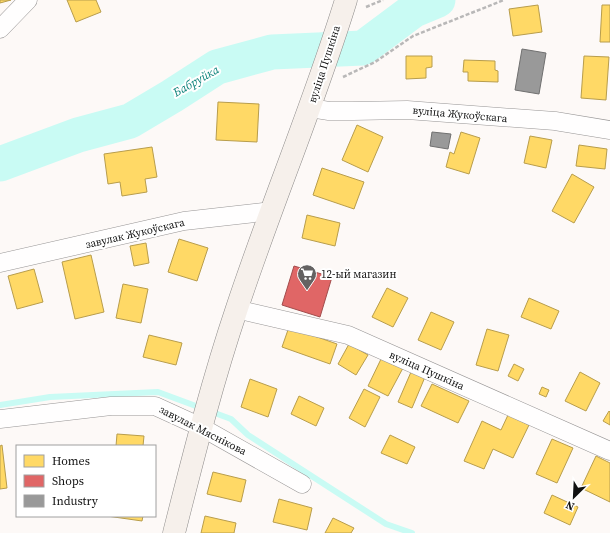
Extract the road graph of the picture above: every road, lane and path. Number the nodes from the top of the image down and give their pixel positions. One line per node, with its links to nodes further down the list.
1 (28, 0): 5 (street)
2 (383, 0): 4 (path)
3 (504, 0): 6 (path)
4 (351, 5): 6 (main road, вуліца Пушкіна)
5 (0, 29)
6 (330, 77): 7 (main road, вуліца Пушкіна)
7 (310, 108): 8 (street, вуліца Жукоўскага); 9 (main road, вуліца Пушкіна)
8 (610, 130)
9 (272, 211): 10 (street, завулак Жукоўскага); 11 (main road, вуліца Пушкіна)
10 (0, 263)
11 (236, 309): 12 (main road, вуліца Пушкіна); 14 (street, вуліца Пушкіна)
12 (204, 415): 13 (street, завулак Мяснікова); 15 (street, завулак Мяснікова); 16 (main road, вуліца Пушкіна)
13 (0, 419)
14 (610, 452)
15 (302, 484)
16 (174, 533)

